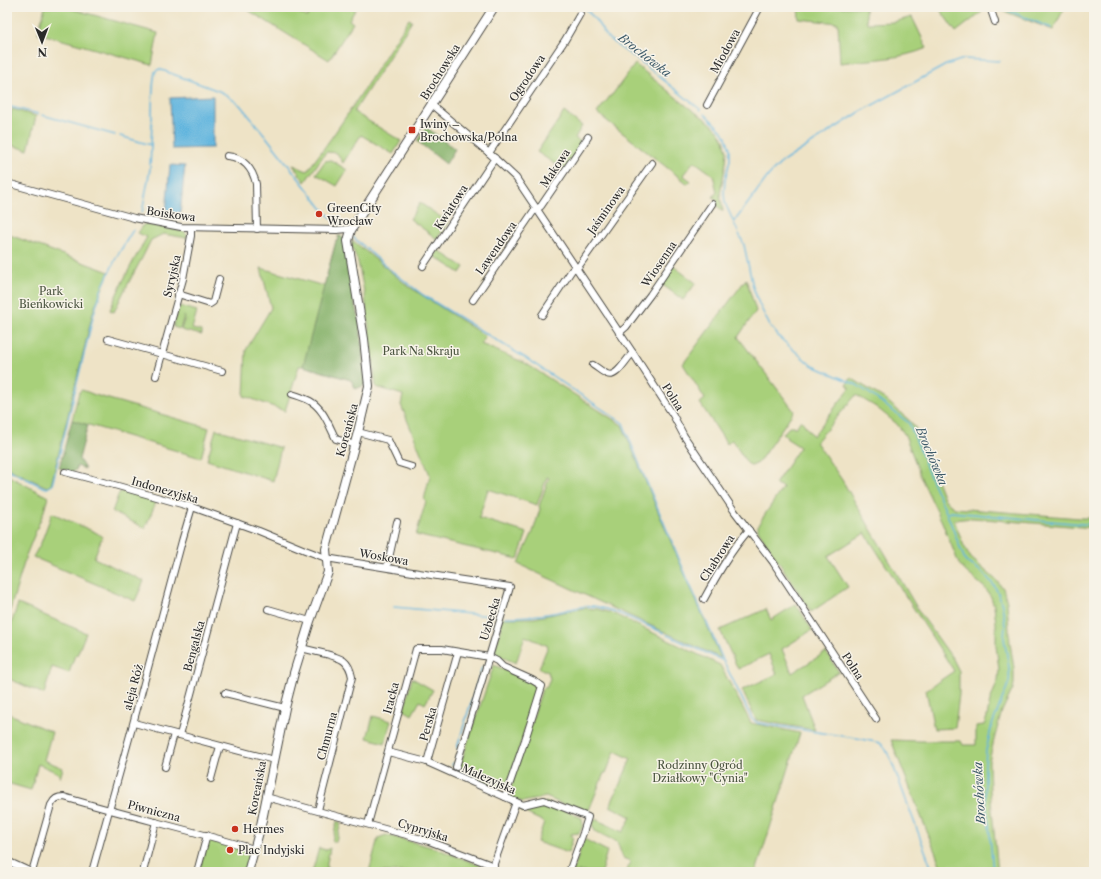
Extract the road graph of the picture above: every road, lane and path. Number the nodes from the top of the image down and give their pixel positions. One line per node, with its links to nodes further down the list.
1 (494, 7): 6 (street, Brochowska)
2 (760, 7): 7 (street, Miodowa)
3 (990, 7): 5 (street)
4 (580, 14): 9 (street, Ogrodowa)
5 (995, 22)
6 (432, 105): 9 (street, Polna); 18 (street, Brochowska)
7 (706, 105)
8 (588, 137): 15 (street, Makowa)
9 (489, 153): 11 (street, Polna)
10 (226, 156): 17 (street)
11 (495, 158): 15 (street, Polna); 20 (street, Kwiatowa)
12 (652, 163): 21 (street, Jaśminowa)
13 (7, 183): 16 (street, Boiskowa)
14 (712, 204): 26 (street, Wiosenna)
15 (537, 209): 21 (street, Polna); 24 (street, Lawendowa)
16 (191, 228): 17 (street, Boiskowa); 23 (street, Syryjska)
17 (260, 229): 18 (street, Boiskowa)
18 (351, 230): 19 (street, Brochowska)
19 (348, 241): 34 (street, Koreańska)
20 (423, 266)
21 (576, 268): 25 (street, Jaśminowa); 26 (street, Polna)
22 (219, 279): 23 (street)
23 (178, 294): 29 (street, Syryjska)
24 (473, 300)
25 (542, 315)
26 (620, 333): 28 (street, Polna)
27 (108, 339): 29 (street)
28 (633, 353): 30 (street); 41 (street, Polna)
29 (162, 354): 31 (street); 32 (street, Syryjska)
30 (593, 365)
31 (222, 371)
32 (156, 376)
33 (292, 394): 35 (street)
34 (358, 432): 35 (street, Koreańska); 36 (street)
35 (355, 445): 43 (street, Koreańska)
36 (412, 467)
37 (65, 472): 38 (street, Indonezyjska)
38 (192, 507): 40 (street, Indonezyjska); 55 (street, aleja Róż)
39 (397, 522): 44 (street)
40 (237, 523): 42 (street, Indonezyjska); 56 (street, Bengalska)
41 (749, 530): 46 (street, Chabrowa); 54 (street, Polna)
42 (259, 531): 43 (street, Woskowa)
43 (326, 558): 44 (street, Woskowa); 48 (street, Koreańska)
44 (387, 567): 45 (street, Woskowa)
45 (510, 587): 51 (street, Uzbecka)
46 (704, 599)
47 (268, 609): 48 (street)
48 (310, 621): 49 (street, Koreańska)
49 (301, 648): 53 (street, Koreańska); 68 (street, Chmurna)
50 (458, 652): 51 (street, Iracka); 58 (street, Iracka); 60 (street, Perska)
51 (489, 657): 62 (street, Uzbecka); 65 (street)
52 (225, 693): 53 (street)
53 (285, 708): 59 (street, Koreańska)
54 (876, 719)
55 (134, 724): 56 (street); 67 (street, aleja Róż)
56 (177, 735): 57 (street); 61 (street, Bengalska)
57 (220, 746): 59 (street); 63 (street)
58 (388, 752): 60 (street); 70 (street, Iracka)
59 (274, 760): 64 (street, Koreańska)
60 (427, 762): 65 (street, Malezyjska)
61 (165, 767)
62 (456, 767)
63 (211, 779)
64 (266, 797): 68 (street); 72 (street, Koreańska)
65 (505, 797): 66 (street, Malezyjska)
66 (516, 802): 74 (street); 80 (street, Malezyjska)
67 (110, 809): 69 (street, Piwniczna); 75 (street, Piwniczna); 76 (street, aleja Róż)
68 (318, 810): 70 (street, Cypryjska)
69 (156, 822): 71 (street, Piwniczna); 77 (street)
70 (368, 824): 74 (street, Cypryjska)
71 (207, 835): 72 (street, Piwniczna); 78 (street)
72 (254, 849): 79 (street, Koreańska)
73 (7, 861): 75 (street)
74 (493, 869)
75 (32, 872)
76 (92, 872)
77 (143, 872)
78 (197, 872)
79 (248, 872)
80 (568, 872)

